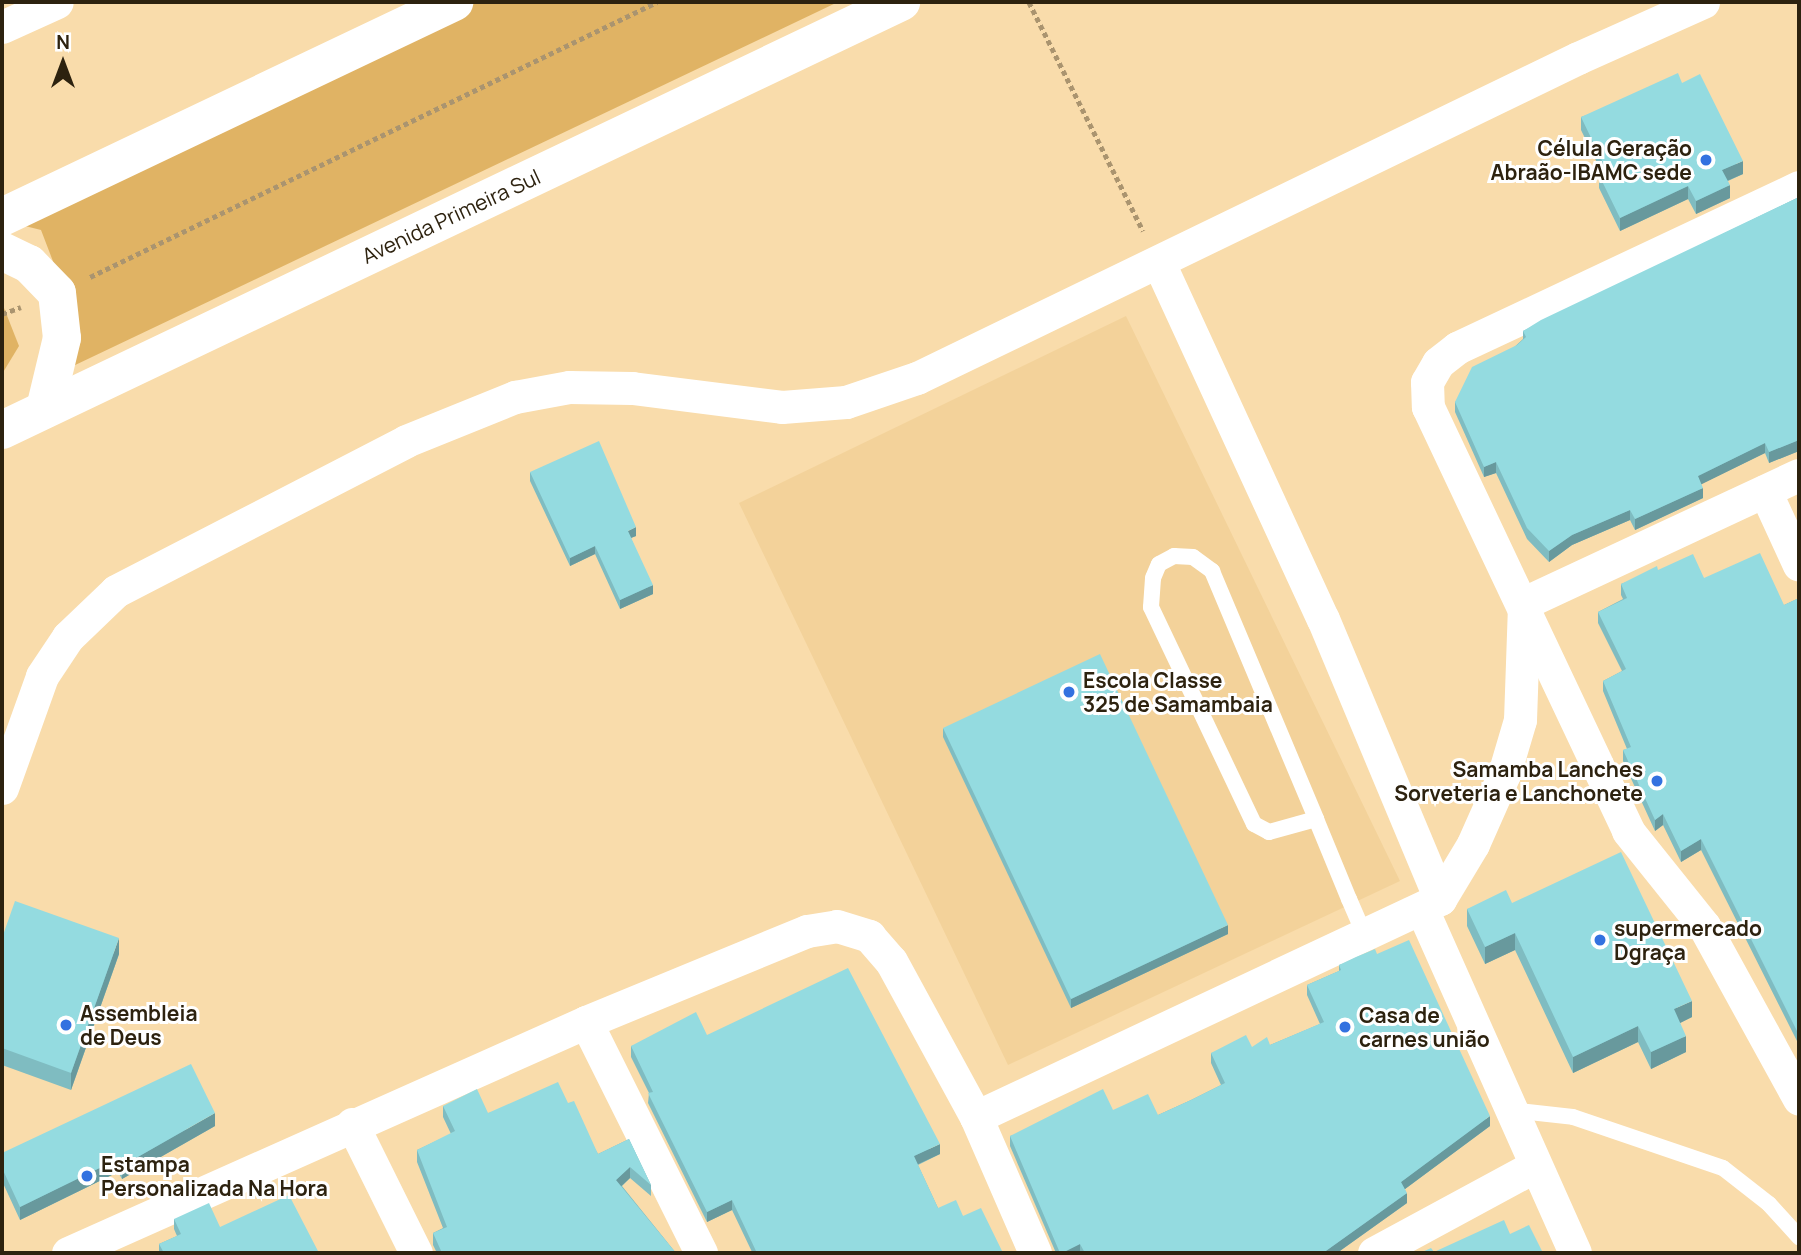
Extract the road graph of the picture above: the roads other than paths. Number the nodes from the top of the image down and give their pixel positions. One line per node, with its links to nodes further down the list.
1 (57, 2): 5 (street)
2 (454, 2): 7 (street)
3 (901, 2): 10 (street, Avenida Primeira Sul)
4 (1703, 2): 9 (street)
5 (2, 27)
6 (1799, 187): 15 (street)
7 (2, 217)
8 (2, 251): 10 (street)
9 (1159, 263): 16 (street); 18 (street)
10 (45, 409): 11 (street, Avenida Primeira Sul)
11 (2, 430)
12 (1799, 475): 13 (street)
13 (1765, 491): 14 (street); 15 (street)
14 (1799, 565)
15 (1524, 603): 18 (street); 21 (street)
16 (2, 788)
17 (1316, 819): 17 (lane); 19 (lane)
18 (1431, 904): 19 (street); 22 (street)
19 (1365, 936): 23 (street)
20 (586, 1022): 23 (street); 24 (street); 29 (street)
21 (1799, 1099)
22 (1510, 1110): 25 (street); 26 (lane)
23 (976, 1117): 30 (street)
24 (352, 1124): 27 (street); 28 (street)
25 (1535, 1167): 31 (street); 32 (street)
26 (1799, 1237)
27 (81, 1251)
28 (416, 1253)
29 (701, 1253)
30 (1035, 1253)
31 (1374, 1253)
32 (1575, 1253)

